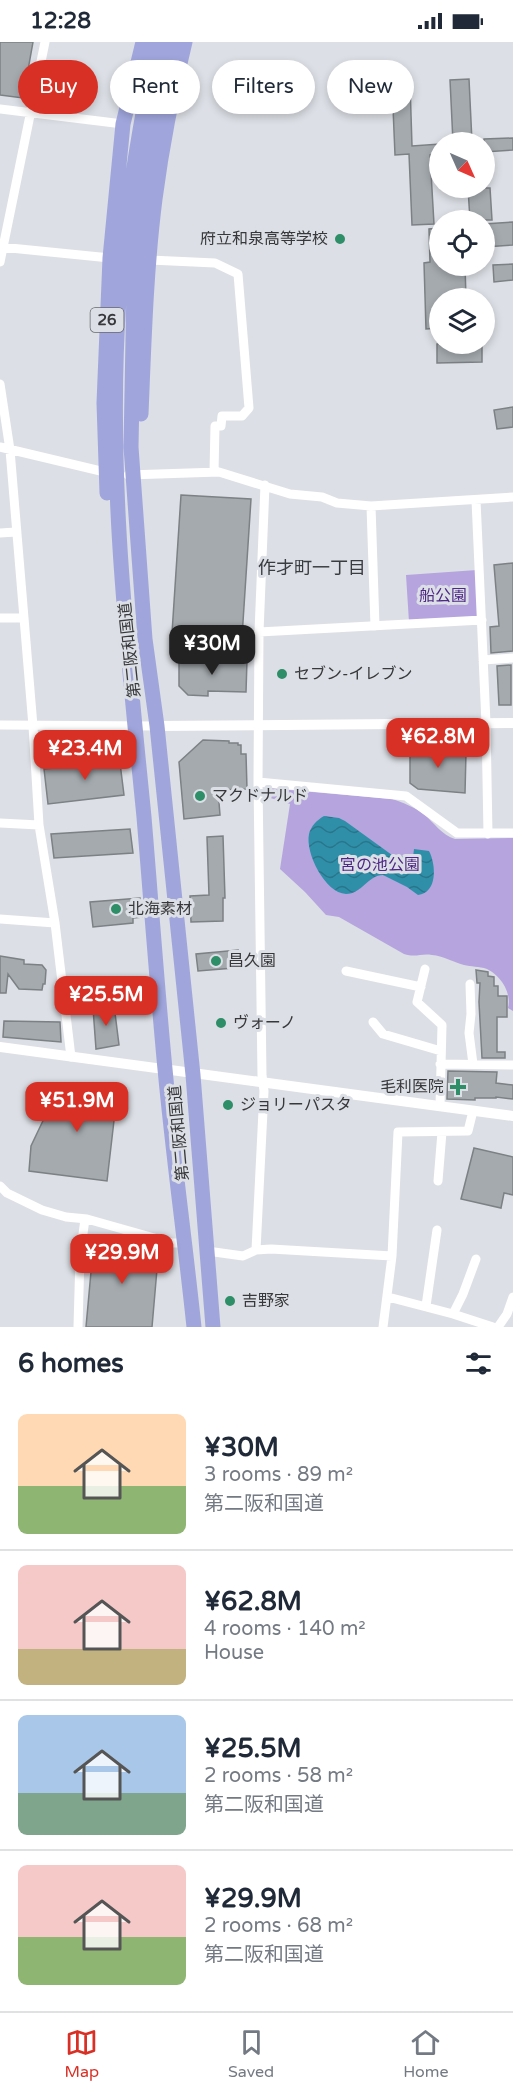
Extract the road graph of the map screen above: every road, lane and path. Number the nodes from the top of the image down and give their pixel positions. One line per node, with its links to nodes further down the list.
1 (45, 42): 6 (street)
2 (143, 42): 11 (highway, 26)
3 (157, 42): 17 (highway, 26)
4 (170, 42): 17 (highway, 26)
5 (185, 42): 14 (highway, 26)
6 (41, 60)
7 (0, 109): 8 (street)
8 (18, 111)
9 (30, 114): 12 (street)
10 (38, 114): 11 (street)
11 (123, 124): 13 (highway, 26)
12 (1, 247): 13 (street); 15 (street)
13 (110, 258): 20 (highway, 26)
14 (150, 260): 19 (street); 21 (highway, 26)
15 (0, 262)
16 (0, 384): 18 (street)
17 (123, 447): 20 (highway, 26); 21 (highway, 26)
18 (5, 448): 20 (street); 26 (street)
19 (214, 472): 21 (street); 22 (street)
20 (111, 473): 21 (street); 40 (highway, 第二阪和国道 / 26)
21 (137, 475): 41 (highway, 第二阪和国道 / 26)
22 (265, 485): 25 (street); 32 (street)
23 (513, 497): 24 (street)
24 (476, 500): 25 (street); 30 (street)
25 (371, 506): 31 (street)
26 (16, 532): 27 (street); 29 (street)
27 (0, 533)
28 (0, 618): 29 (street)
29 (22, 618): 39 (street)
30 (482, 620): 31 (street); 34 (street)
31 (375, 626): 32 (street)
32 (259, 632): 38 (street)
33 (513, 658): 34 (street)
34 (483, 660): 35 (street)
35 (486, 723): 36 (street); 38 (street); 46 (street)
36 (513, 723)
37 (0, 724): 39 (street)
38 (259, 725): 41 (street); 42 (street)
39 (33, 726): 40 (street); 44 (street)
40 (135, 726): 41 (street); 60 (highway, 第二阪和国道 / 26)
41 (156, 726): 61 (highway, 第二阪和国道 / 26)
42 (258, 782): 46 (street); 62 (street)
43 (0, 823): 44 (street)
44 (39, 825): 48 (street)
45 (513, 833): 46 (street)
46 (488, 834)
47 (0, 919): 48 (street)
48 (55, 923): 56 (street)
49 (425, 969): 52 (street)
50 (346, 971): 52 (street)
51 (470, 984): 58 (street)
52 (421, 987): 55 (street)
53 (373, 1022): 55 (street)
54 (0, 1047): 56 (street)
55 (441, 1051): 57 (street)
56 (71, 1057): 60 (street)
57 (440, 1064): 58 (street); 63 (street)
58 (473, 1064): 59 (street)
59 (513, 1065)
60 (165, 1071): 61 (street); 71 (highway, 第二阪和国道 / 26)
61 (193, 1074): 62 (street); 73 (highway, 第二阪和国道 / 26)
62 (262, 1083): 63 (street); 72 (street)
63 (440, 1106): 64 (street)
64 (473, 1111): 65 (street); 66 (street)
65 (513, 1116)
66 (442, 1132): 67 (street); 74 (street)
67 (438, 1181)
68 (0, 1186): 69 (street)
69 (85, 1219): 71 (street); 80 (street)
70 (437, 1230): 78 (street)
71 (185, 1243): 81 (highway, 第二阪和国道 / 26)
72 (256, 1250): 73 (street); 74 (street)
73 (207, 1251): 82 (highway, 第二阪和国道 / 26)
74 (392, 1256): 76 (street)
75 (476, 1259): 79 (street)
76 (388, 1297): 78 (street); 83 (street)
77 (513, 1297): 84 (street)
78 (426, 1306): 79 (street)
79 (453, 1314): 84 (street)
80 (78, 1327)
81 (194, 1327)
82 (213, 1327)
83 (382, 1327)
84 (496, 1327)

